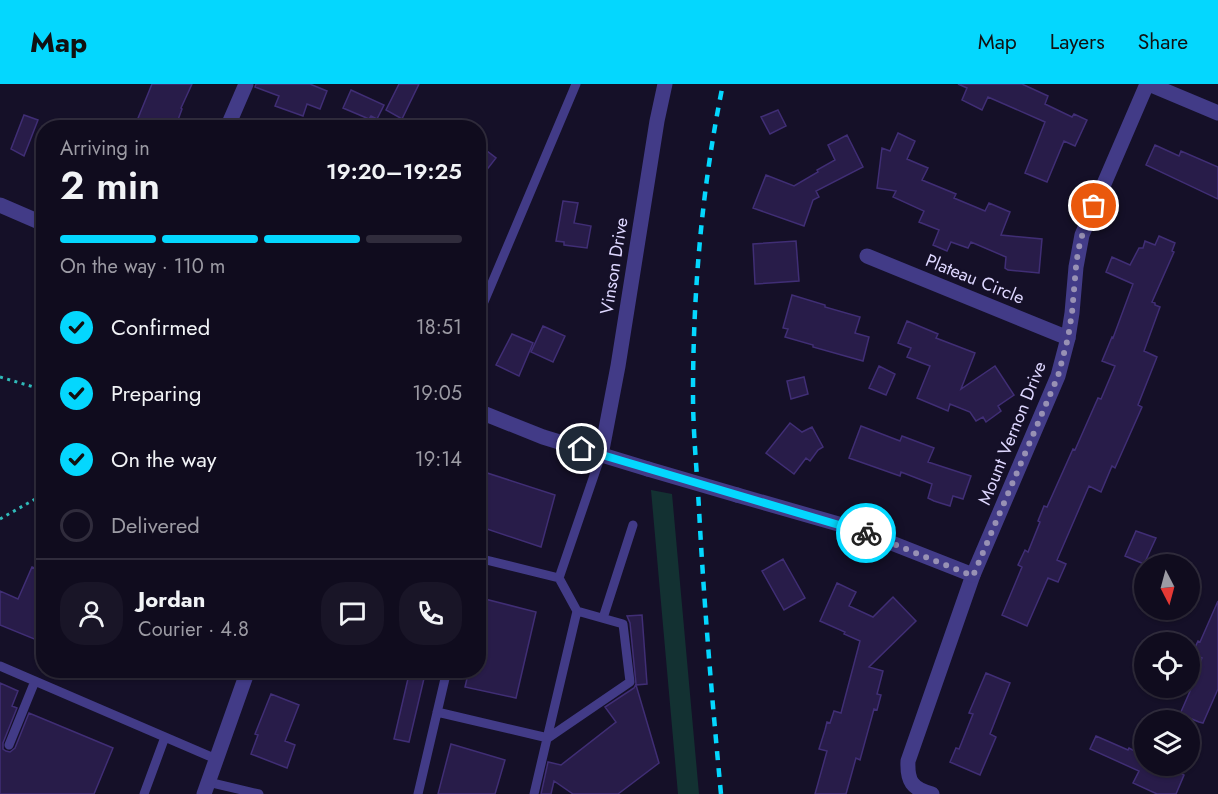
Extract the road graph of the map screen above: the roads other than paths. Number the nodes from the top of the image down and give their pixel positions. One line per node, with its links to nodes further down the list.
1 (246, 84): 6 (street)
2 (576, 84): 10 (lane)
3 (665, 84): 13 (street, Vinson Drive)
4 (1148, 84): 5 (street); 11 (street, Mount Vernon Drive)
5 (1218, 113)
6 (230, 120)
7 (0, 205): 8 (street)
8 (36, 221)
9 (867, 256): 11 (street, Plateau Circle)
10 (486, 297)
11 (1068, 338): 16 (street, Mount Vernon Drive)
12 (486, 414): 13 (street)
13 (601, 455): 16 (street, bridge); 17 (lane)
14 (633, 525): 19 (lane)
15 (486, 560): 17 (lane)
16 (973, 576): 30 (street, Mount Vernon Drive)
17 (559, 578): 18 (lane)
18 (577, 611): 19 (lane); 26 (lane)
19 (603, 618): 26 (lane)
20 (0, 666): 23 (lane)
21 (243, 678): 28 (street)
22 (445, 678): 24 (lane)
23 (35, 681): 25 (lane); 27 (lane)
24 (437, 712): 26 (lane); 33 (lane)
25 (165, 737): 28 (lane); 31 (lane)
26 (548, 738): 34 (lane)
27 (9, 745)
28 (216, 759): 29 (street)
29 (206, 788): 32 (lane)
30 (909, 789): 35 (street)
31 (144, 794)
32 (259, 794)
33 (418, 794)
34 (534, 794)
35 (932, 794)

